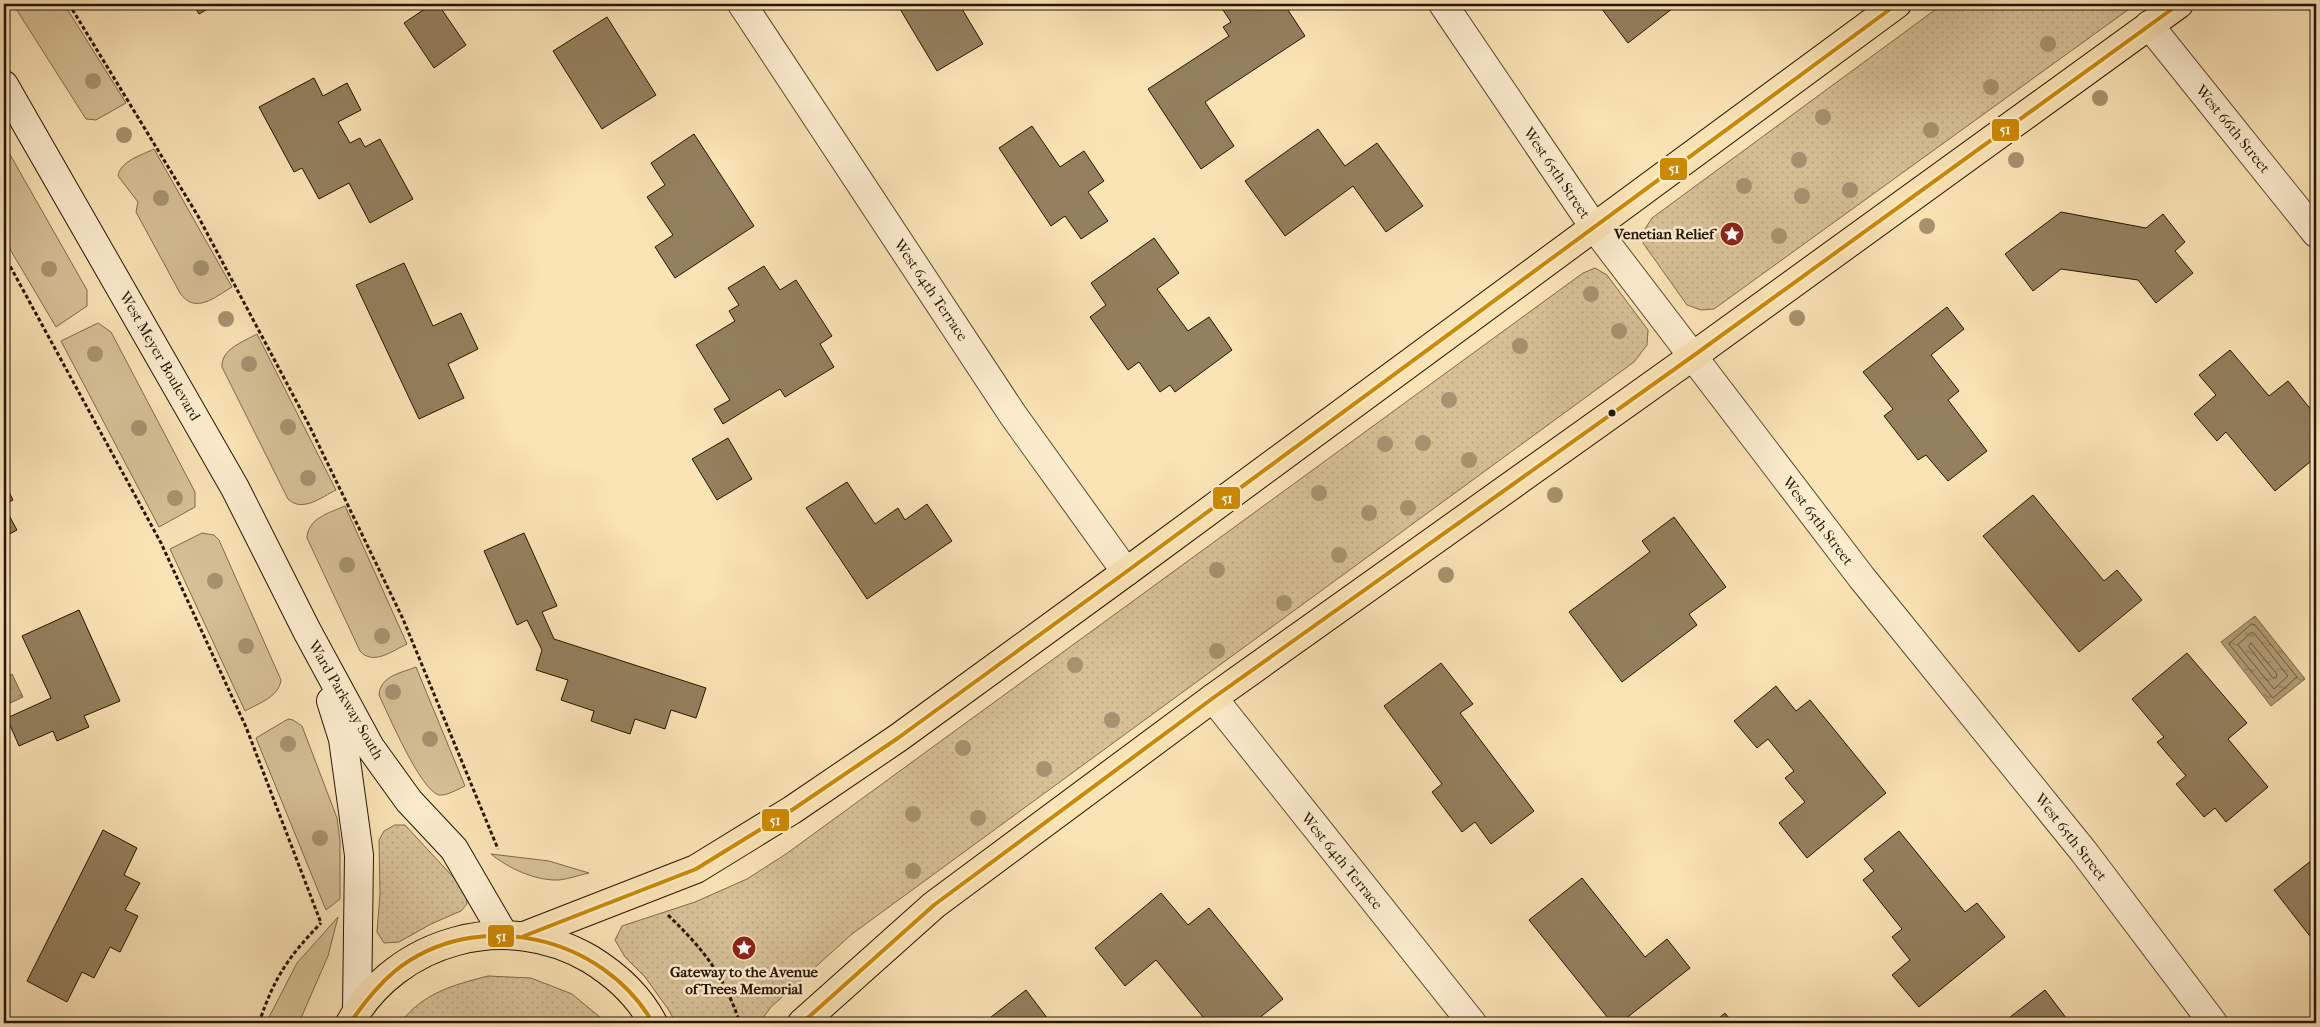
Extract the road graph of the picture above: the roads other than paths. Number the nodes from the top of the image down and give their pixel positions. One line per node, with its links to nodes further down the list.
1 (742, 4): 10 (street, West 64th Terrace)
2 (1443, 4): 7 (street, West 65th Street)
3 (1897, 4): 7 (main road)
4 (2179, 4): 5 (main road)
5 (2149, 25): 8 (street, West 66th Street); 9 (main road)
6 (4, 85): 11 (street, West Meyer Boulevard)
7 (1594, 227): 9 (street, West 65th Street); 10 (main road)
8 (2316, 233)
9 (1693, 356): 12 (main road); 18 (street, West 65th Street)
10 (1126, 572): 13 (main road)
11 (307, 631): 13 (street, Ward Parkway South); 14 (street, Ward Parkway South)
12 (1213, 698): 16 (main road); 17 (street, West 64th Terrace)
13 (514, 935): 14 (main road); 15 (main road)
14 (354, 1017)
15 (653, 1023)
16 (802, 1023)
17 (1472, 1023)
18 (2213, 1023)

